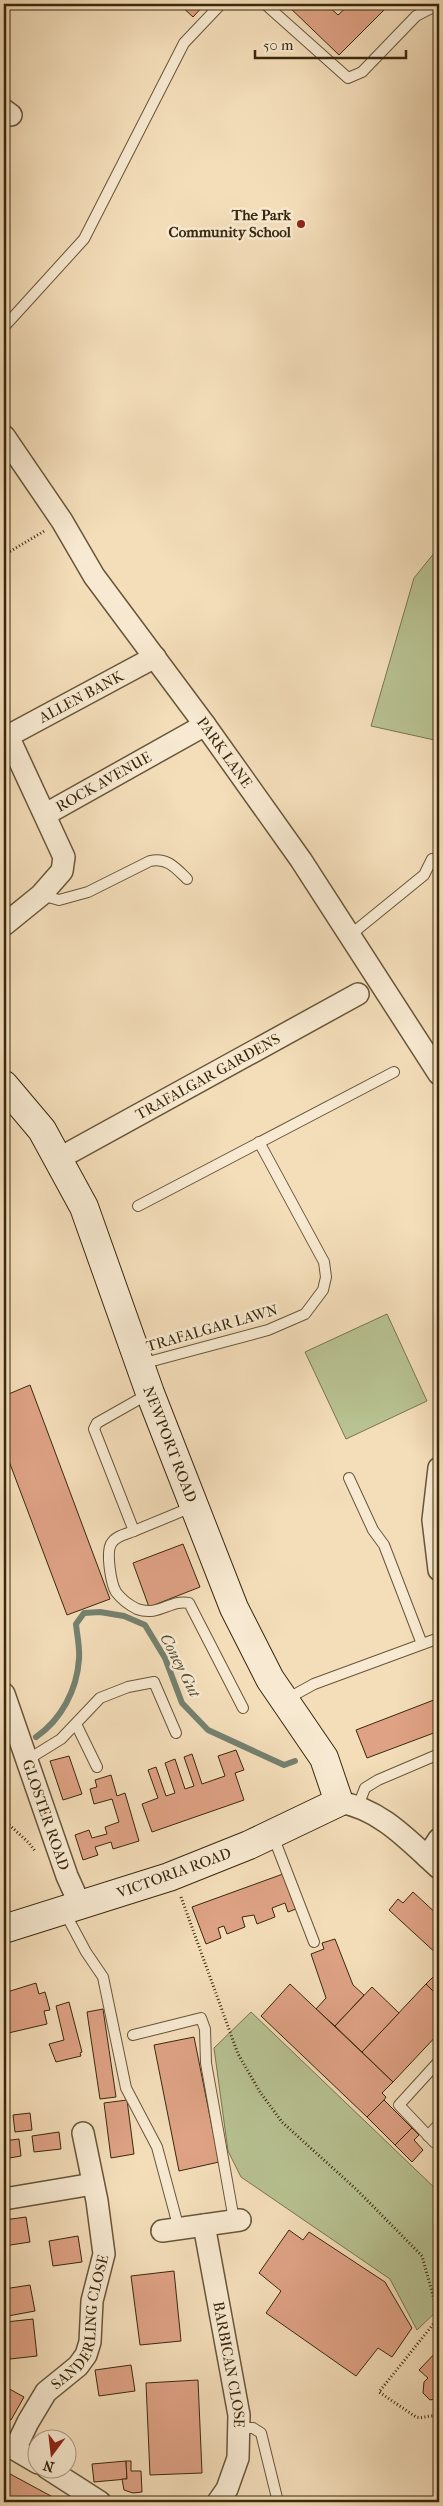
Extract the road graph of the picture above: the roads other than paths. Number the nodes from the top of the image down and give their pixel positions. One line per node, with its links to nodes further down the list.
1 (221, 4): 4 (lane)
2 (265, 4): 3 (lane)
3 (439, 4)
4 (4, 327)
5 (4, 436): 6 (street, PARK LANE)
6 (155, 657): 7 (street, PARK LANE); 8 (street, ALLEN BANK)
7 (206, 725): 8 (street, ROCK AVENUE); 13 (street, PARK LANE)
8 (46, 814): 11 (street, ROCK AVENUE)
9 (432, 859): 13 (lane)
10 (188, 879): 11 (lane)
11 (41, 895): 12 (street, ROCK AVENUE)
12 (4, 925)
13 (349, 936): 16 (street, PARK LANE)
14 (358, 994): 19 (street, TRAFALGAR GARDENS)
15 (394, 1072): 18 (lane)
16 (439, 1074)
17 (4, 1085): 19 (street, NEWPORT ROAD)
18 (258, 1142): 20 (lane); 21 (lane, TRAFALGAR LAWN)
19 (58, 1159): 21 (street, NEWPORT ROAD)
20 (138, 1206)
21 (141, 1364): 22 (street, NEWPORT ROAD)
22 (150, 1394): 25 (street, NEWPORT ROAD); 26 (lane)
23 (439, 1468): 27 (street)
24 (349, 1478): 29 (lane)
25 (193, 1507): 26 (lane); 31 (street, NEWPORT ROAD)
26 (134, 1531): 32 (lane)
27 (439, 1570)
28 (439, 1638): 29 (lane)
29 (422, 1644): 31 (lane)
30 (4, 1694): 36 (street, GLOSTER ROAD)
31 (284, 1701): 38 (street, NEWPORT ROAD)
32 (242, 1708)
33 (76, 1724): 34 (lane); 36 (lane); 37 (lane)
34 (176, 1733)
35 (439, 1754): 38 (lane)
36 (28, 1760): 42 (street, GLOSTER ROAD)
37 (97, 1768)
38 (348, 1804): 39 (street, VICTORIA ROAD); 41 (street)
39 (272, 1834): 42 (street, VICTORIA ROAD); 44 (lane)
40 (439, 1839): 41 (street)
41 (433, 1862)
42 (72, 1907): 43 (street, VICTORIA ROAD); 55 (lane)
43 (4, 1928)
44 (314, 1942)
45 (133, 2035): 53 (lane)
46 (439, 2061): 49 (lane)
47 (439, 2124): 49 (lane)
48 (83, 2133): 51 (street, SANDERLING CLOSE)
49 (428, 2136): 50 (lane)
50 (439, 2143)
51 (93, 2184): 52 (street); 57 (street, SANDERLING CLOSE)
52 (4, 2199)
53 (237, 2220): 54 (street)
54 (204, 2225): 55 (street); 56 (street, BARBICAN CLOSE)
55 (171, 2230)
56 (239, 2428): 61 (street, BARBICAN CLOSE); 62 (lane)
57 (9, 2446): 58 (street)
58 (28, 2457)
59 (62, 2478): 60 (street)
60 (100, 2502)
61 (218, 2502)
62 (278, 2502)

